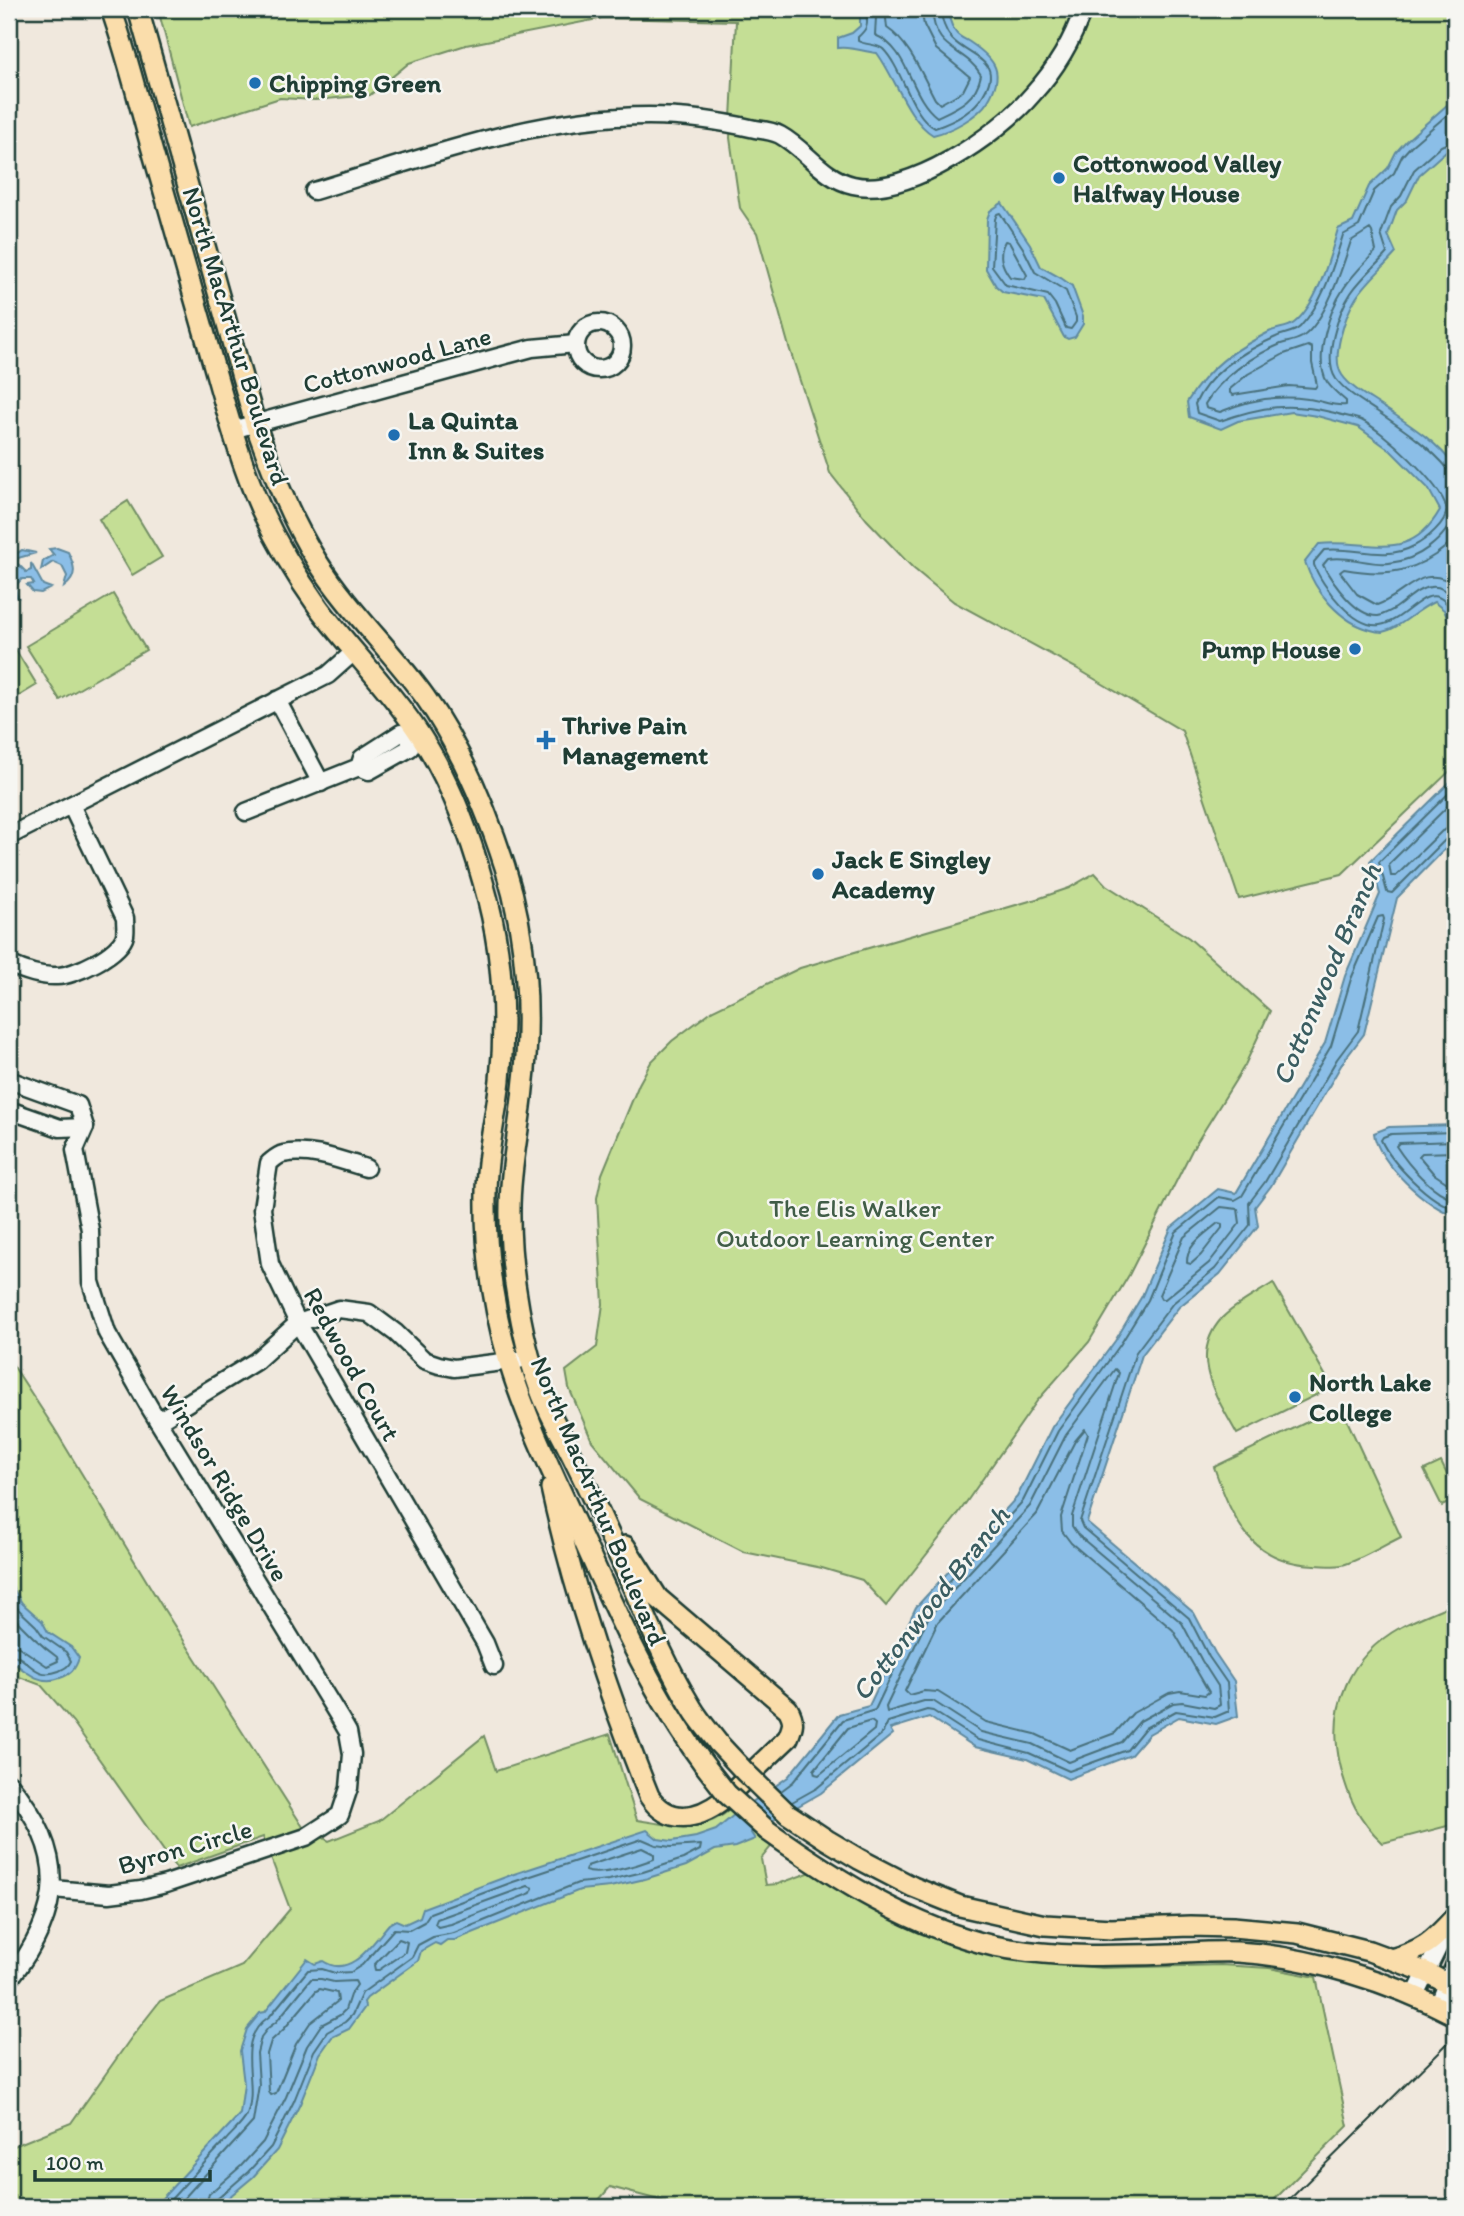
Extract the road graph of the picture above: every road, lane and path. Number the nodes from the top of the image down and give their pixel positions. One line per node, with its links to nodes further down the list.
1 (111, 9): 7 (main road, North MacArthur Boulevard)
2 (138, 9): 6 (main road, North MacArthur Boulevard)
3 (1083, 9): 4 (street)
4 (314, 191)
5 (576, 344): 6 (street, Cottonwood Lane)
6 (255, 423): 7 (street, Cottonwood Lane); 14 (main road, North MacArthur Boulevard)
7 (232, 430): 8 (main road, North MacArthur Boulevard)
8 (355, 651): 9 (street); 10 (main road, North MacArthur Boulevard)
9 (277, 701): 11 (street); 12 (street)
10 (414, 734): 11 (street); 15 (main road, North MacArthur Boulevard)
11 (321, 783): 13 (street)
12 (71, 805): 16 (street); 17 (street)
13 (246, 812)
14 (485, 813): 15 (main road); 23 (main road, North MacArthur Boulevard)
15 (463, 821): 24 (main road, North MacArthur Boulevard)
16 (9, 836)
17 (9, 964)
18 (9, 1080): 20 (street)
19 (9, 1110): 20 (street)
20 (85, 1127): 25 (street, Windsor Ridge Drive)
21 (366, 1168): 22 (street, Redwood Court)
22 (298, 1323): 24 (street); 25 (street); 28 (street, Redwood Court)
23 (530, 1359): 24 (street); 27 (main road, North MacArthur Boulevard)
24 (509, 1362): 26 (main road, North MacArthur Boulevard)
25 (158, 1421): 30 (street, Windsor Ridge Drive)
26 (542, 1446): 27 (main road); 38 (main road, North MacArthur Boulevard, bridge)
27 (592, 1496): 33 (main road, North MacArthur Boulevard, bridge)
28 (494, 1666)
29 (9, 1783): 31 (street)
30 (306, 1837): 31 (street, Byron Circle)
31 (53, 1889): 36 (street)
32 (1454, 1916): 33 (main road); 35 (street)
33 (1391, 1959): 35 (main road, North MacArthur Boulevard)
34 (1455, 1964): 37 (street)
35 (1426, 1972): 37 (main road, North MacArthur Boulevard); 38 (street)
36 (9, 1980)
37 (1451, 1986): 39 (street)
38 (1415, 1995): 39 (main road, North MacArthur Boulevard)
39 (1437, 2006): 40 (main road, North MacArthur Boulevard)
40 (1455, 2015)

